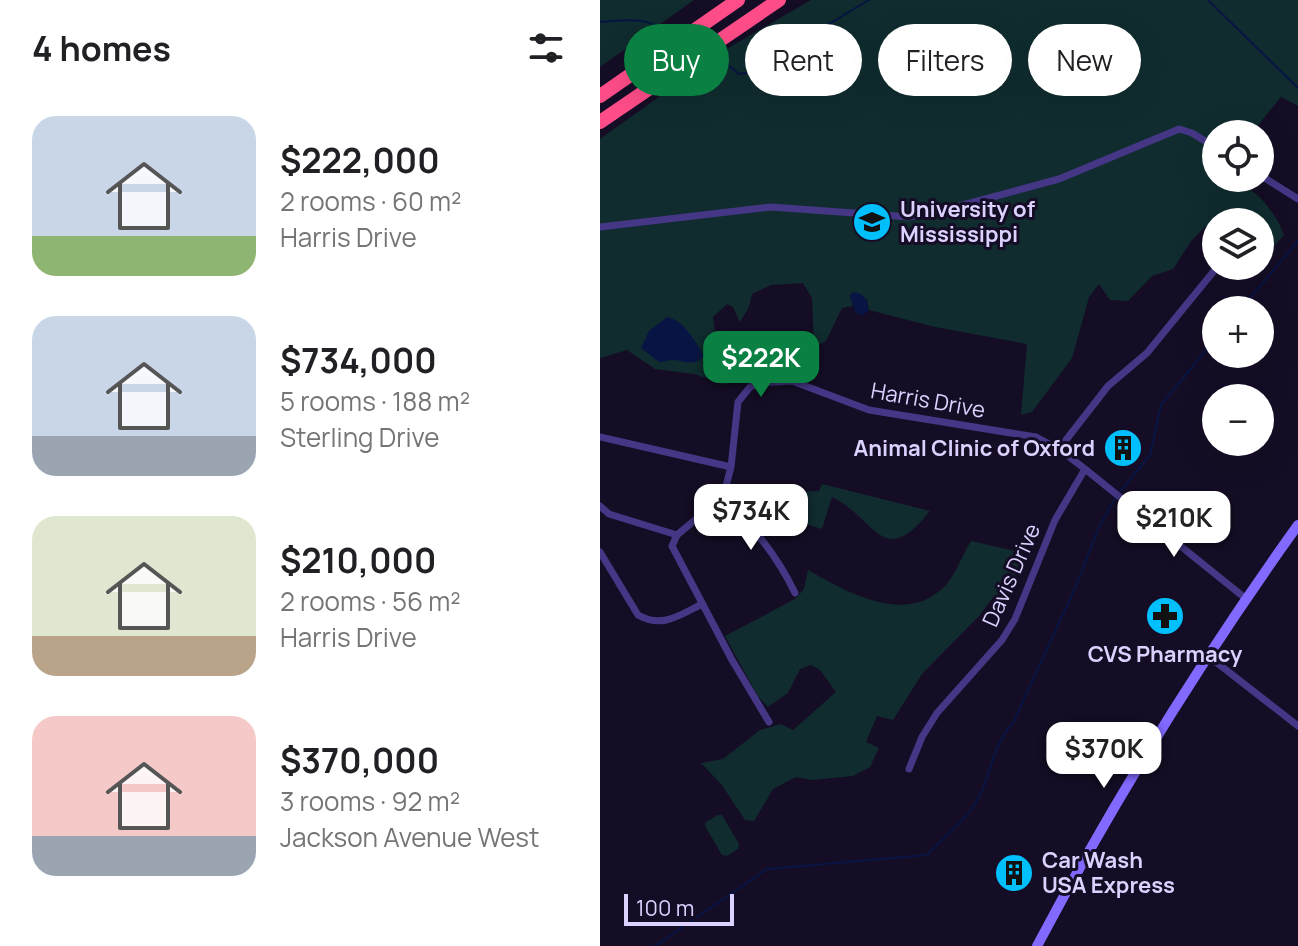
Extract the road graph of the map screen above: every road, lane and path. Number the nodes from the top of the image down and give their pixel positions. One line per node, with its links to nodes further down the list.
1 (738, 0): 3 (highway)
2 (779, 0): 4 (highway)
3 (600, 96)
4 (600, 122)
5 (1202, 139): 8 (street)
6 (1274, 184): 7 (street)
7 (1298, 199)
8 (600, 227)
9 (1207, 280): 11 (street)
10 (600, 437): 12 (street)
11 (1059, 449): 12 (street, Harris Drive); 13 (street, Harris Drive)
12 (731, 467): 14 (street, Harris Drive)
13 (1085, 469): 20 (street, Harris Drive); 25 (street, Davis Drive)
14 (718, 499): 17 (street, Harris Drive); 19 (street)
15 (600, 506): 17 (street)
16 (1298, 525): 20 (main road)
17 (677, 535): 21 (street)
18 (600, 552): 21 (street)
19 (795, 593)
20 (1245, 598): 22 (main road)
21 (702, 604): 23 (street)
22 (1207, 655): 24 (street); 26 (main road)
23 (769, 722)
24 (1298, 726)
25 (909, 769)
26 (1037, 946)

